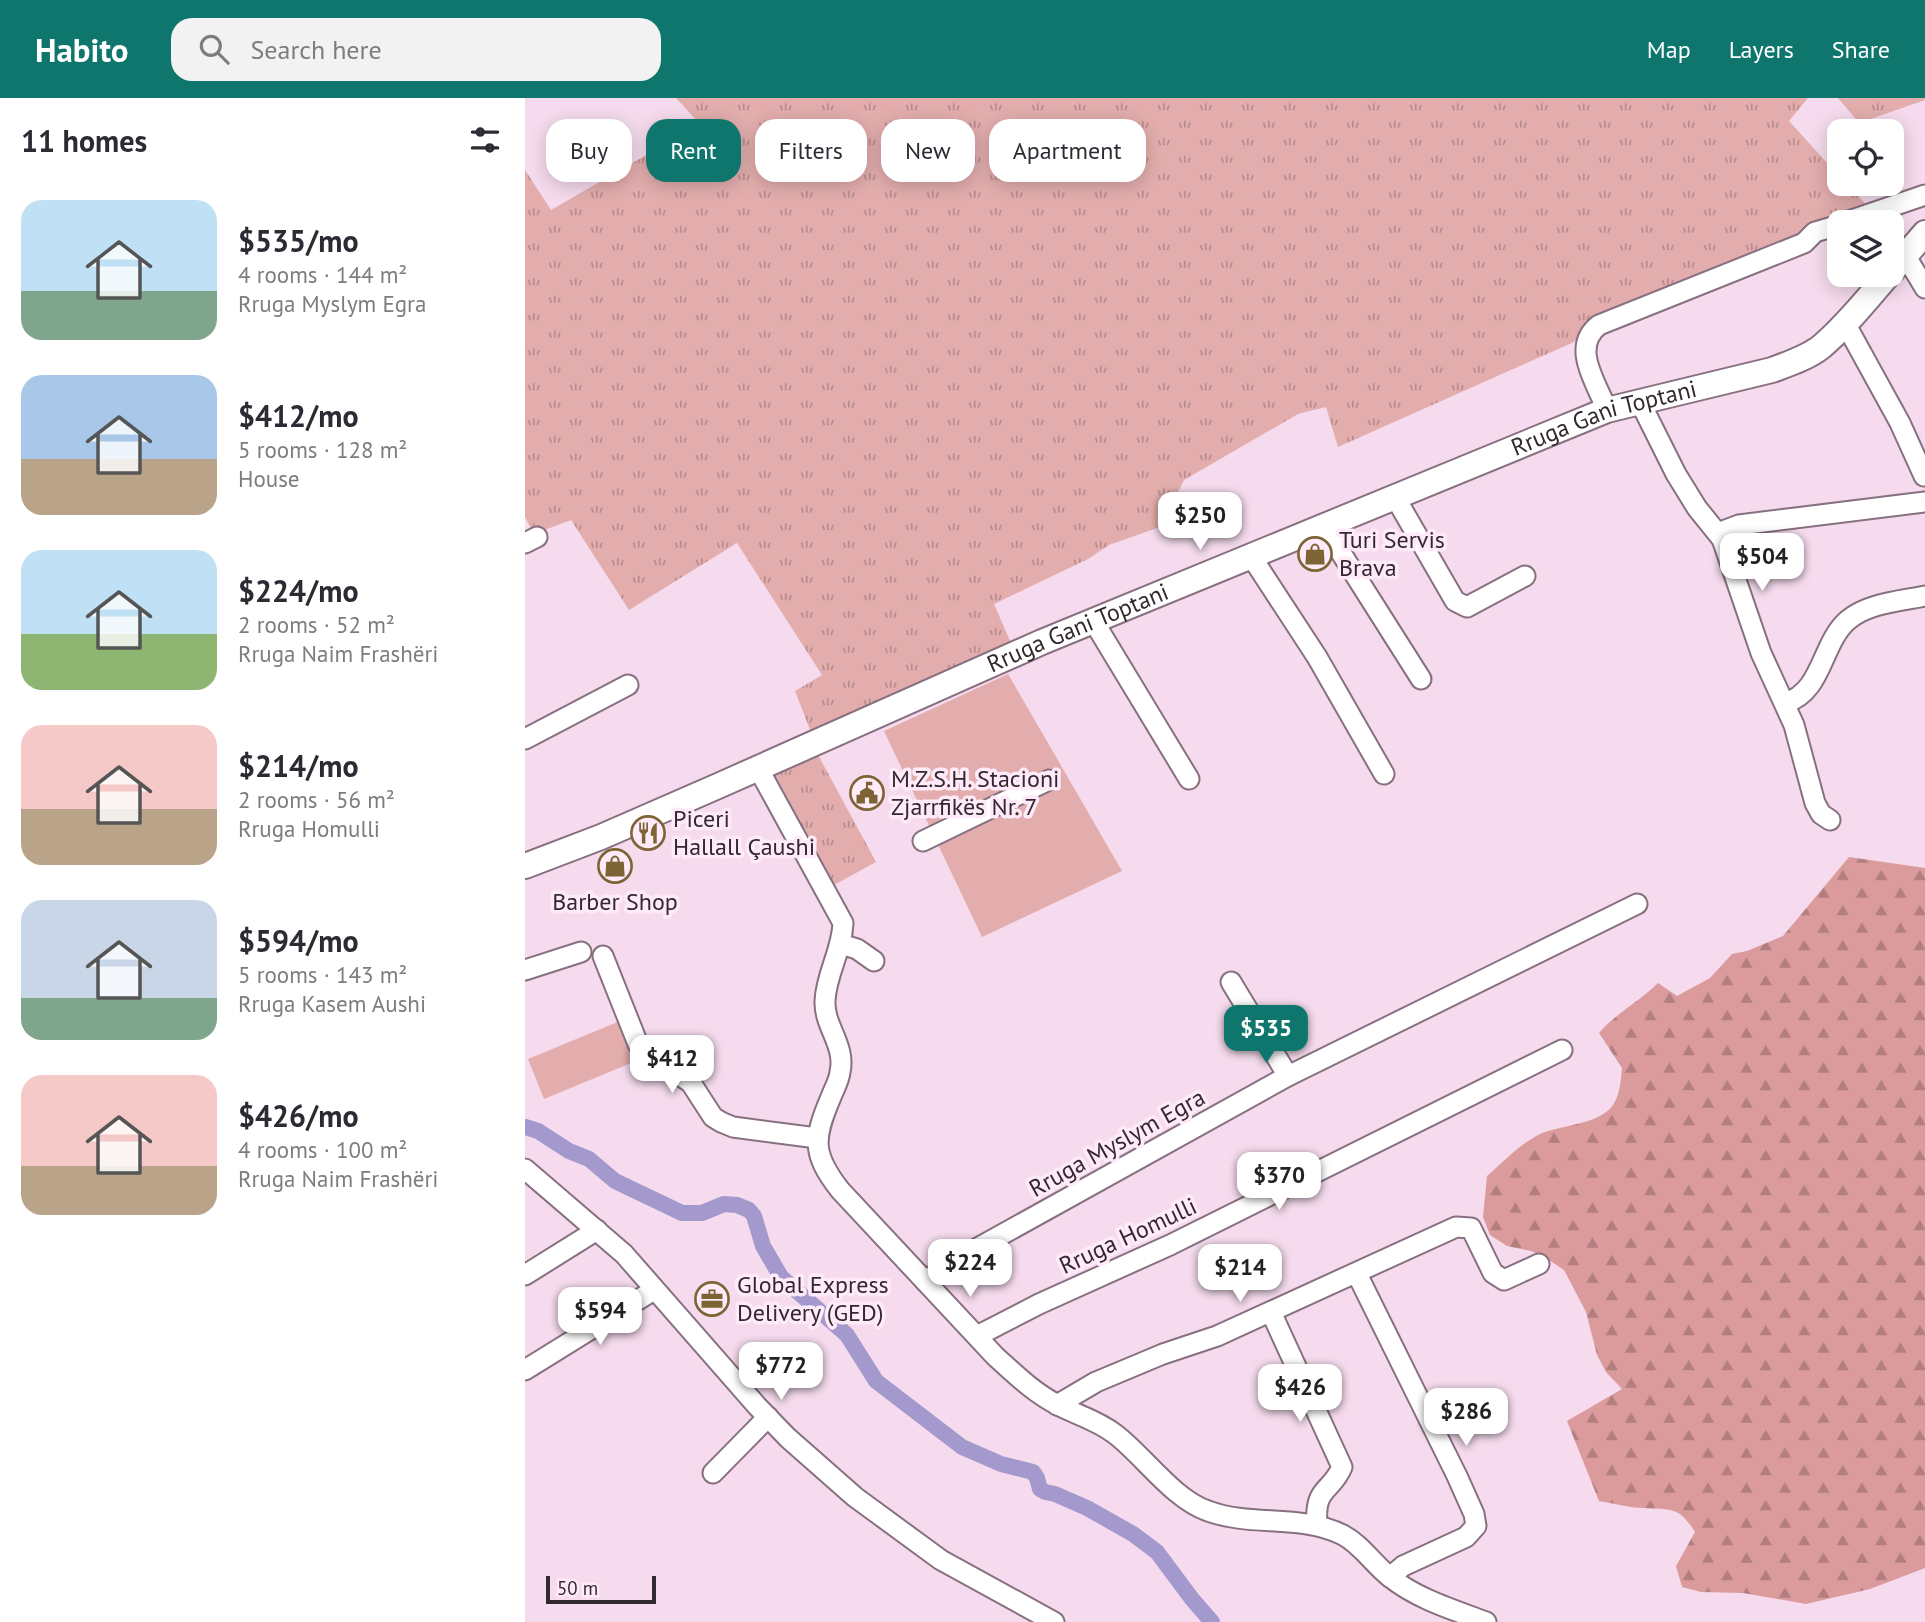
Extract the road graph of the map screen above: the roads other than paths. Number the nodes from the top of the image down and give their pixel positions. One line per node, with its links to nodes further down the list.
1 (1925, 195): 2 (street)
2 (1881, 210)
3 (1827, 228): 11 (street)
4 (1925, 233): 5 (main road)
5 (1904, 256)
6 (1904, 269): 8 (street)
7 (1877, 287): 9 (main road, Rruga Gani Toptani)
8 (1925, 288)
9 (1845, 323): 10 (main road, Rruga Gani Toptani); 12 (street)
10 (1640, 402): 11 (main road, Rruga Gani Toptani); 16 (street)
11 (1607, 410): 13 (main road, Rruga Gani Toptani)
12 (1924, 476)
13 (1395, 497): 15 (main road, Rruga Gani Toptani); 18 (street)
14 (1925, 502): 16 (street)
15 (1324, 526): 17 (main road, Rruga Gani Toptani); 21 (street)
16 (1717, 533): 23 (street)
17 (1251, 556): 20 (main road, Rruga Gani Toptani); 26 (street)
18 (1525, 576)
19 (1925, 596): 23 (street)
20 (1094, 622): 25 (main road, Rruga Gani Toptani); 27 (street)
21 (1421, 679)
22 (628, 685): 24 (street)
23 (1785, 703): 29 (street)
24 (525, 739)
25 (758, 768): 31 (main road, Rruga Gani Toptani); 33 (street)
26 (1384, 774)
27 (1189, 779)
28 (1049, 780): 30 (street)
29 (1830, 820)
30 (923, 841)
31 (525, 866)
32 (1637, 904): 40 (street, Rruga Myslym Egra)
33 (841, 944): 36 (street); 41 (street)
34 (580, 952): 37 (street)
35 (603, 956): 41 (street)
36 (874, 961)
37 (525, 970)
38 (1231, 982): 40 (street)
39 (1562, 1050): 50 (street, Rruga Homulli)
40 (1288, 1076): 47 (street, Rruga Myslym Egra)
41 (817, 1138): 47 (street)
42 (525, 1169): 43 (street)
43 (597, 1230): 46 (street); 48 (street)
44 (1539, 1264): 45 (street)
45 (1357, 1274): 49 (street); 56 (street)
46 (525, 1275)
47 (925, 1281): 50 (street)
48 (654, 1290): 51 (street); 53 (street)
49 (1271, 1312): 52 (street); 55 (street)
50 (977, 1336): 52 (street)
51 (525, 1370)
52 (1057, 1405): 55 (street)
53 (768, 1418): 54 (street); 57 (street)
54 (713, 1473)
55 (1317, 1525): 56 (street)
56 (1390, 1577): 58 (street)
57 (1054, 1622)
58 (1486, 1622)

